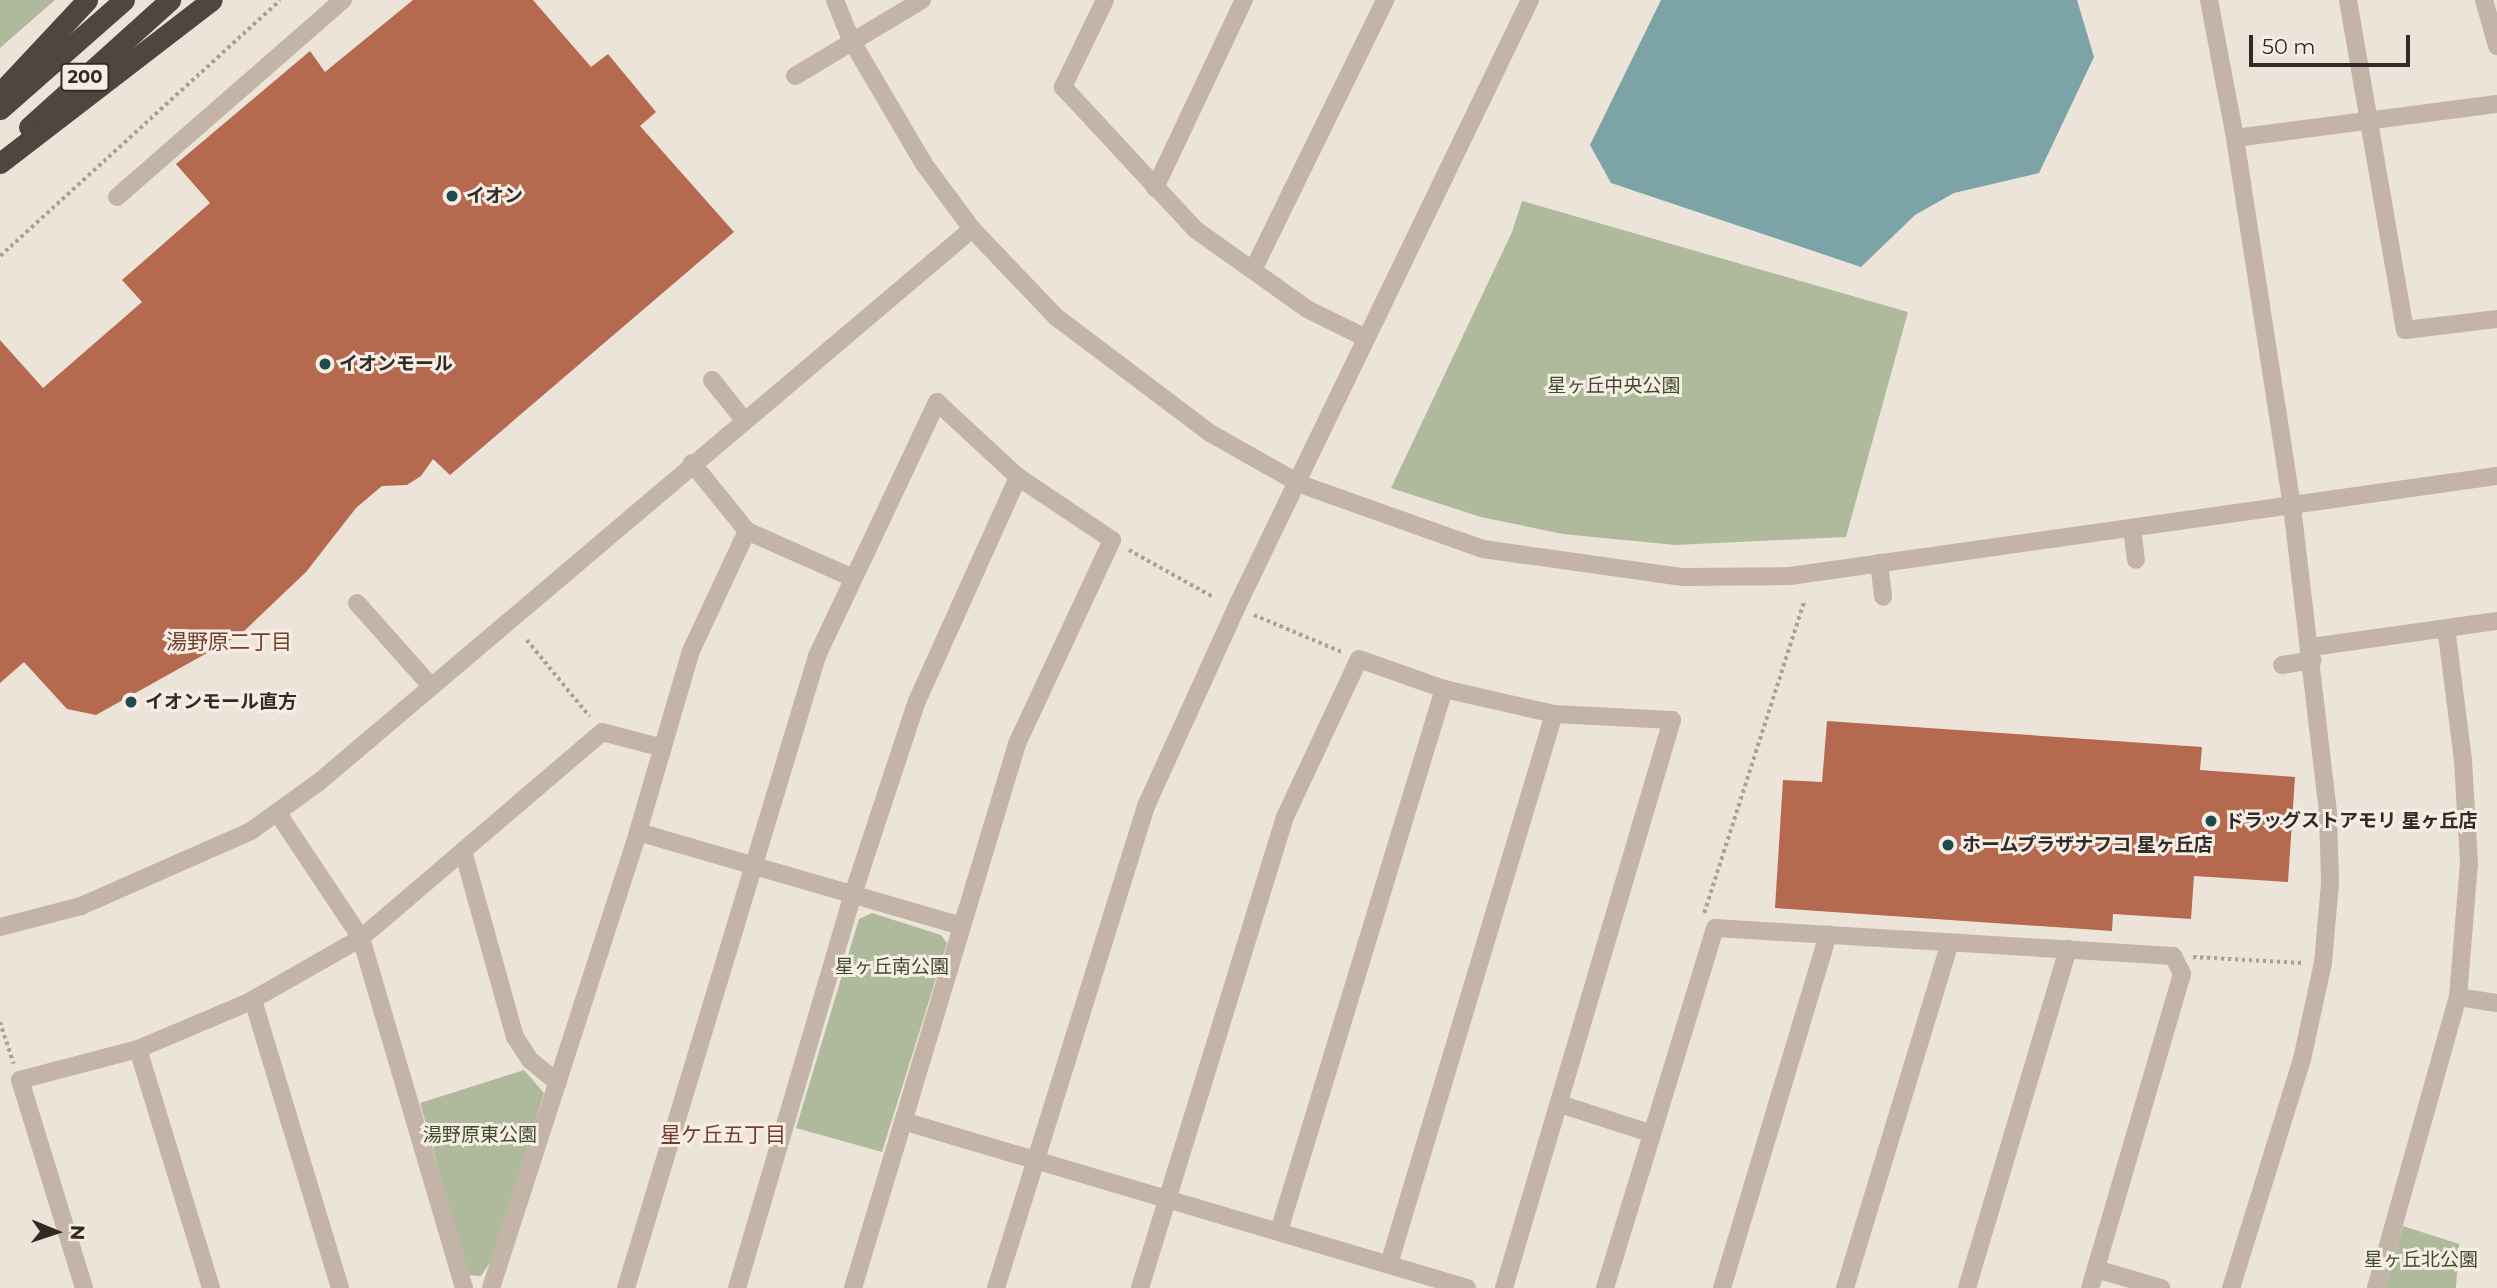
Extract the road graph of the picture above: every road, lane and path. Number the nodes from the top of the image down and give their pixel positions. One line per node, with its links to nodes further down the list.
1 (87, 0): 19 (highway)
2 (124, 0): 21 (highway, 200)
3 (170, 0): 24 (highway, 200)
4 (212, 0): 25 (highway)
5 (281, 0): 29 (path)
6 (343, 0): 27 (street)
7 (835, 0): 16 (street)
8 (922, 0): 16 (street)
9 (1105, 0): 26 (street)
10 (1244, 0): 26 (street)
11 (1385, 0): 30 (street)
12 (1530, 0): 32 (street)
13 (2209, 0): 23 (street)
14 (2348, 0): 22 (street)
15 (2484, 0): 17 (street)
16 (851, 40): 18 (street); 28 (street)
17 (2497, 46)
18 (794, 76)
19 (0, 93)
20 (2497, 104): 22 (street)
21 (0, 109)
22 (2372, 122): 23 (street); 31 (street)
23 (2235, 138): 39 (street)
24 (0, 153)
25 (0, 163)
26 (1154, 188): 30 (street)
27 (117, 197)
28 (972, 229): 34 (street); 38 (street)
29 (0, 256)
30 (1252, 270): 32 (street)
31 (2497, 319)
32 (1366, 338): 38 (street)
33 (712, 380): 34 (street)
34 (744, 420): 35 (street)
35 (692, 463): 41 (street); 56 (street)
36 (2497, 476): 39 (street)
37 (1018, 477): 42 (street); 45 (street); 65 (street)
38 (1300, 484): 44 (street); 84 (street)
39 (2292, 506): 40 (street); 53 (street)
40 (2132, 528): 43 (street); 44 (street)
41 (747, 531): 45 (street); 60 (street)
42 (1112, 540): 46 (path); 66 (street)
43 (2136, 560)
44 (1879, 563): 47 (street)
45 (851, 577): 64 (street)
46 (1213, 597)
47 (1883, 597)
48 (357, 603): 56 (street)
49 (1254, 615): 54 (path)
50 (2497, 621): 51 (street)
51 (2446, 628): 53 (street); 74 (street)
52 (527, 640): 59 (path)
53 (2312, 654): 55 (street); 107 (street)
54 (1359, 659): 57 (street); 85 (street)
55 (2282, 664)
56 (431, 686): 61 (street)
57 (1444, 689): 58 (street); 86 (street)
58 (1554, 713): 81 (street); 87 (street)
59 (602, 732): 60 (street); 63 (street)
60 (663, 748): 62 (street)
61 (277, 812): 67 (street); 69 (street)
62 (638, 832): 64 (street); 80 (street)
63 (463, 851): 69 (street); 80 (street)
64 (753, 863): 65 (street); 94 (street)
65 (853, 894): 66 (street); 95 (street)
66 (961, 926): 82 (street)
67 (0, 927)
68 (1828, 935): 70 (street); 83 (street); 102 (street)
69 (361, 938): 75 (street); 92 (street)
70 (1950, 943): 71 (street); 103 (street)
71 (2068, 949): 72 (street); 104 (street)
72 (2174, 956): 73 (path); 88 (street)
73 (2302, 963)
74 (2458, 997): 76 (street); 108 (street)
75 (253, 1000): 78 (street); 91 (street)
76 (2497, 1003)
77 (0, 1022): 79 (path)
78 (138, 1049): 79 (street); 90 (street)
79 (20, 1080): 89 (street)
80 (558, 1083): 93 (street)
81 (1559, 1104): 83 (street); 100 (street)
82 (904, 1121): 84 (street); 96 (street)
83 (1650, 1133): 101 (street)
84 (1035, 1162): 85 (street); 97 (street)
85 (1167, 1199): 86 (street); 98 (street)
86 (1279, 1231): 87 (street)
87 (1389, 1264): 99 (street)
88 (2096, 1269): 105 (street); 106 (street)
89 (84, 1288)
90 (211, 1288)
91 (340, 1288)
92 (464, 1288)
93 (491, 1288)
94 (626, 1288)
95 (737, 1288)
96 (853, 1288)
97 (996, 1288)
98 (1140, 1288)
99 (1467, 1288)
100 (1504, 1288)
101 (1605, 1288)
102 (1722, 1288)
103 (1845, 1288)
104 (1967, 1288)
105 (2090, 1288)
106 (2161, 1288)
107 (2231, 1288)
108 (2376, 1288)

